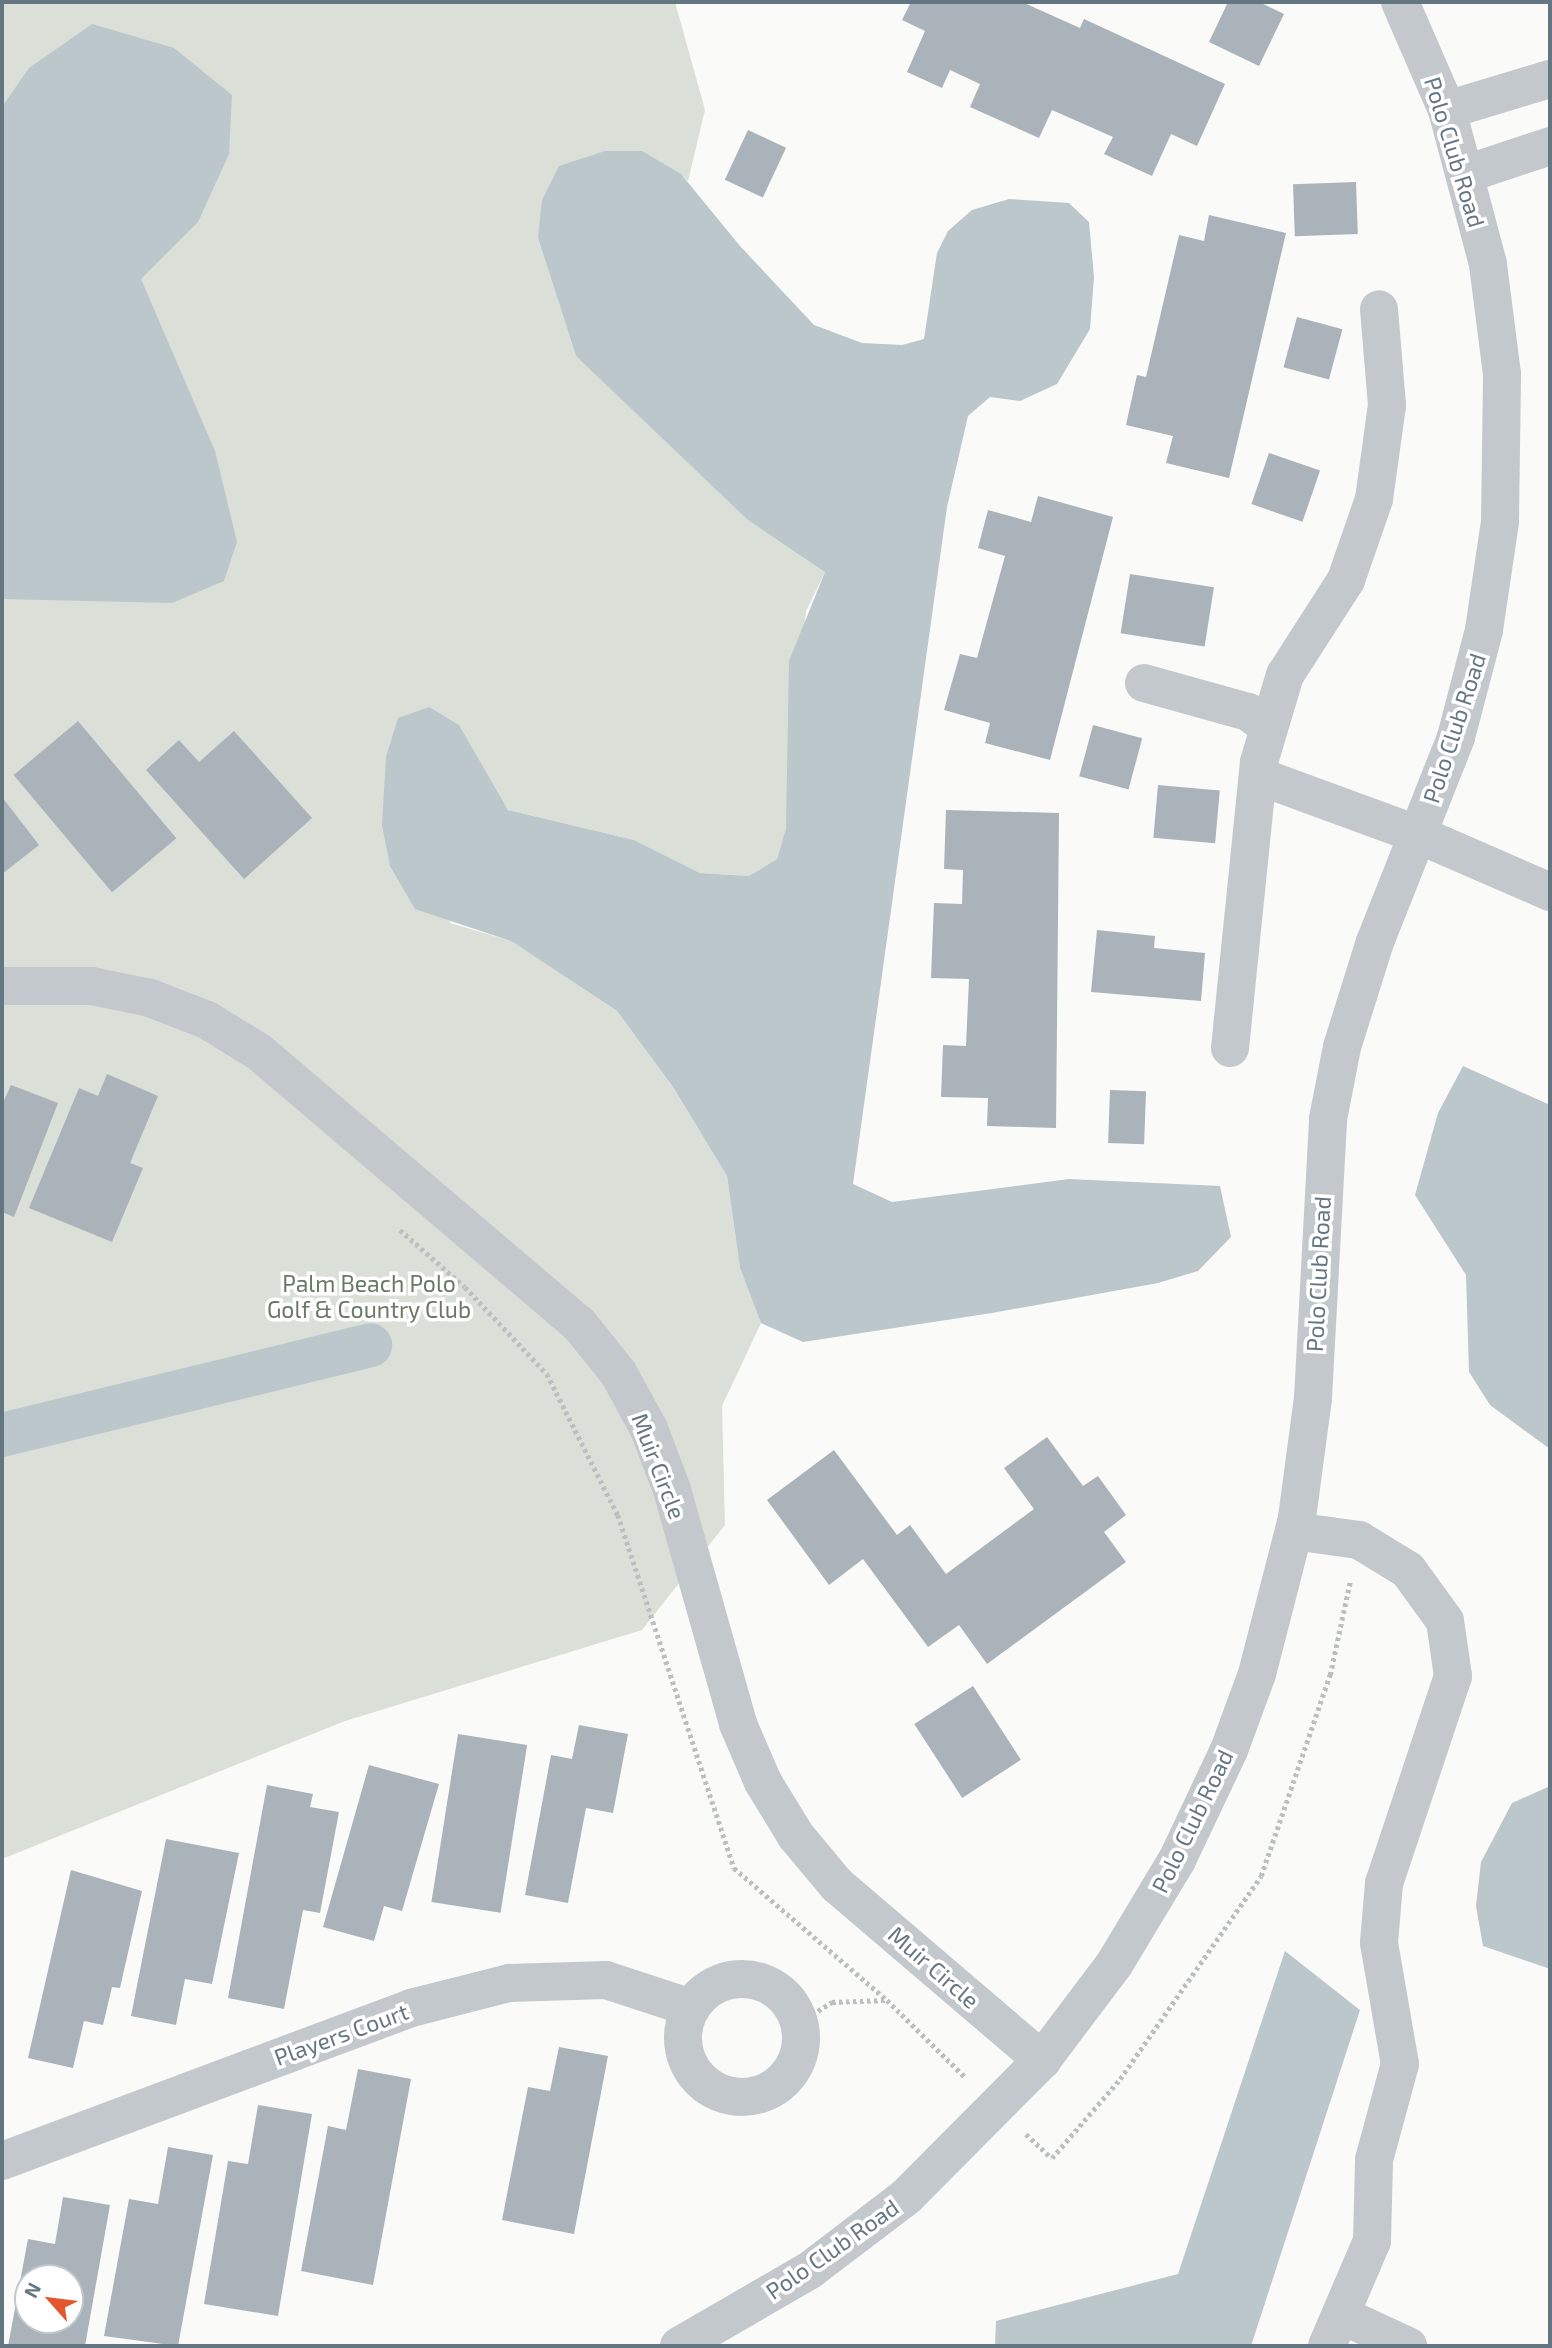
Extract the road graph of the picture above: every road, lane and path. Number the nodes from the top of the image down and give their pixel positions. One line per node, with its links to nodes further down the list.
1 (1400, 2): 3 (street, Polo Club Road)
2 (1550, 79): 3 (street)
3 (1447, 110): 5 (street, Polo Club Road)
4 (1550, 146): 5 (street)
5 (1466, 174): 10 (street, Polo Club Road)
6 (1379, 309): 8 (street)
7 (1144, 683): 8 (street)
8 (1269, 727): 9 (street)
9 (1258, 776): 10 (street); 13 (street)
10 (1419, 835): 11 (street); 15 (street, Polo Club Road)
11 (1550, 892)
12 (2, 986): 20 (street, Muir Circle)
13 (1230, 1048)
14 (392, 1224): 17 (path)
15 (1294, 1531): 16 (street); 20 (street, Polo Club Road)
16 (1359, 1540): 21 (path); 23 (street)
17 (887, 2000): 19 (path); 21 (path)
18 (691, 2008): 19 (street); 19 (street); 22 (street, Players Court)
19 (800, 2022)
20 (1042, 2060): 21 (street, Polo Club Road)
21 (995, 2108): 24 (street, Polo Club Road)
22 (2, 2161)
23 (1335, 2331): 25 (street)
24 (679, 2346)
25 (1408, 2346)

